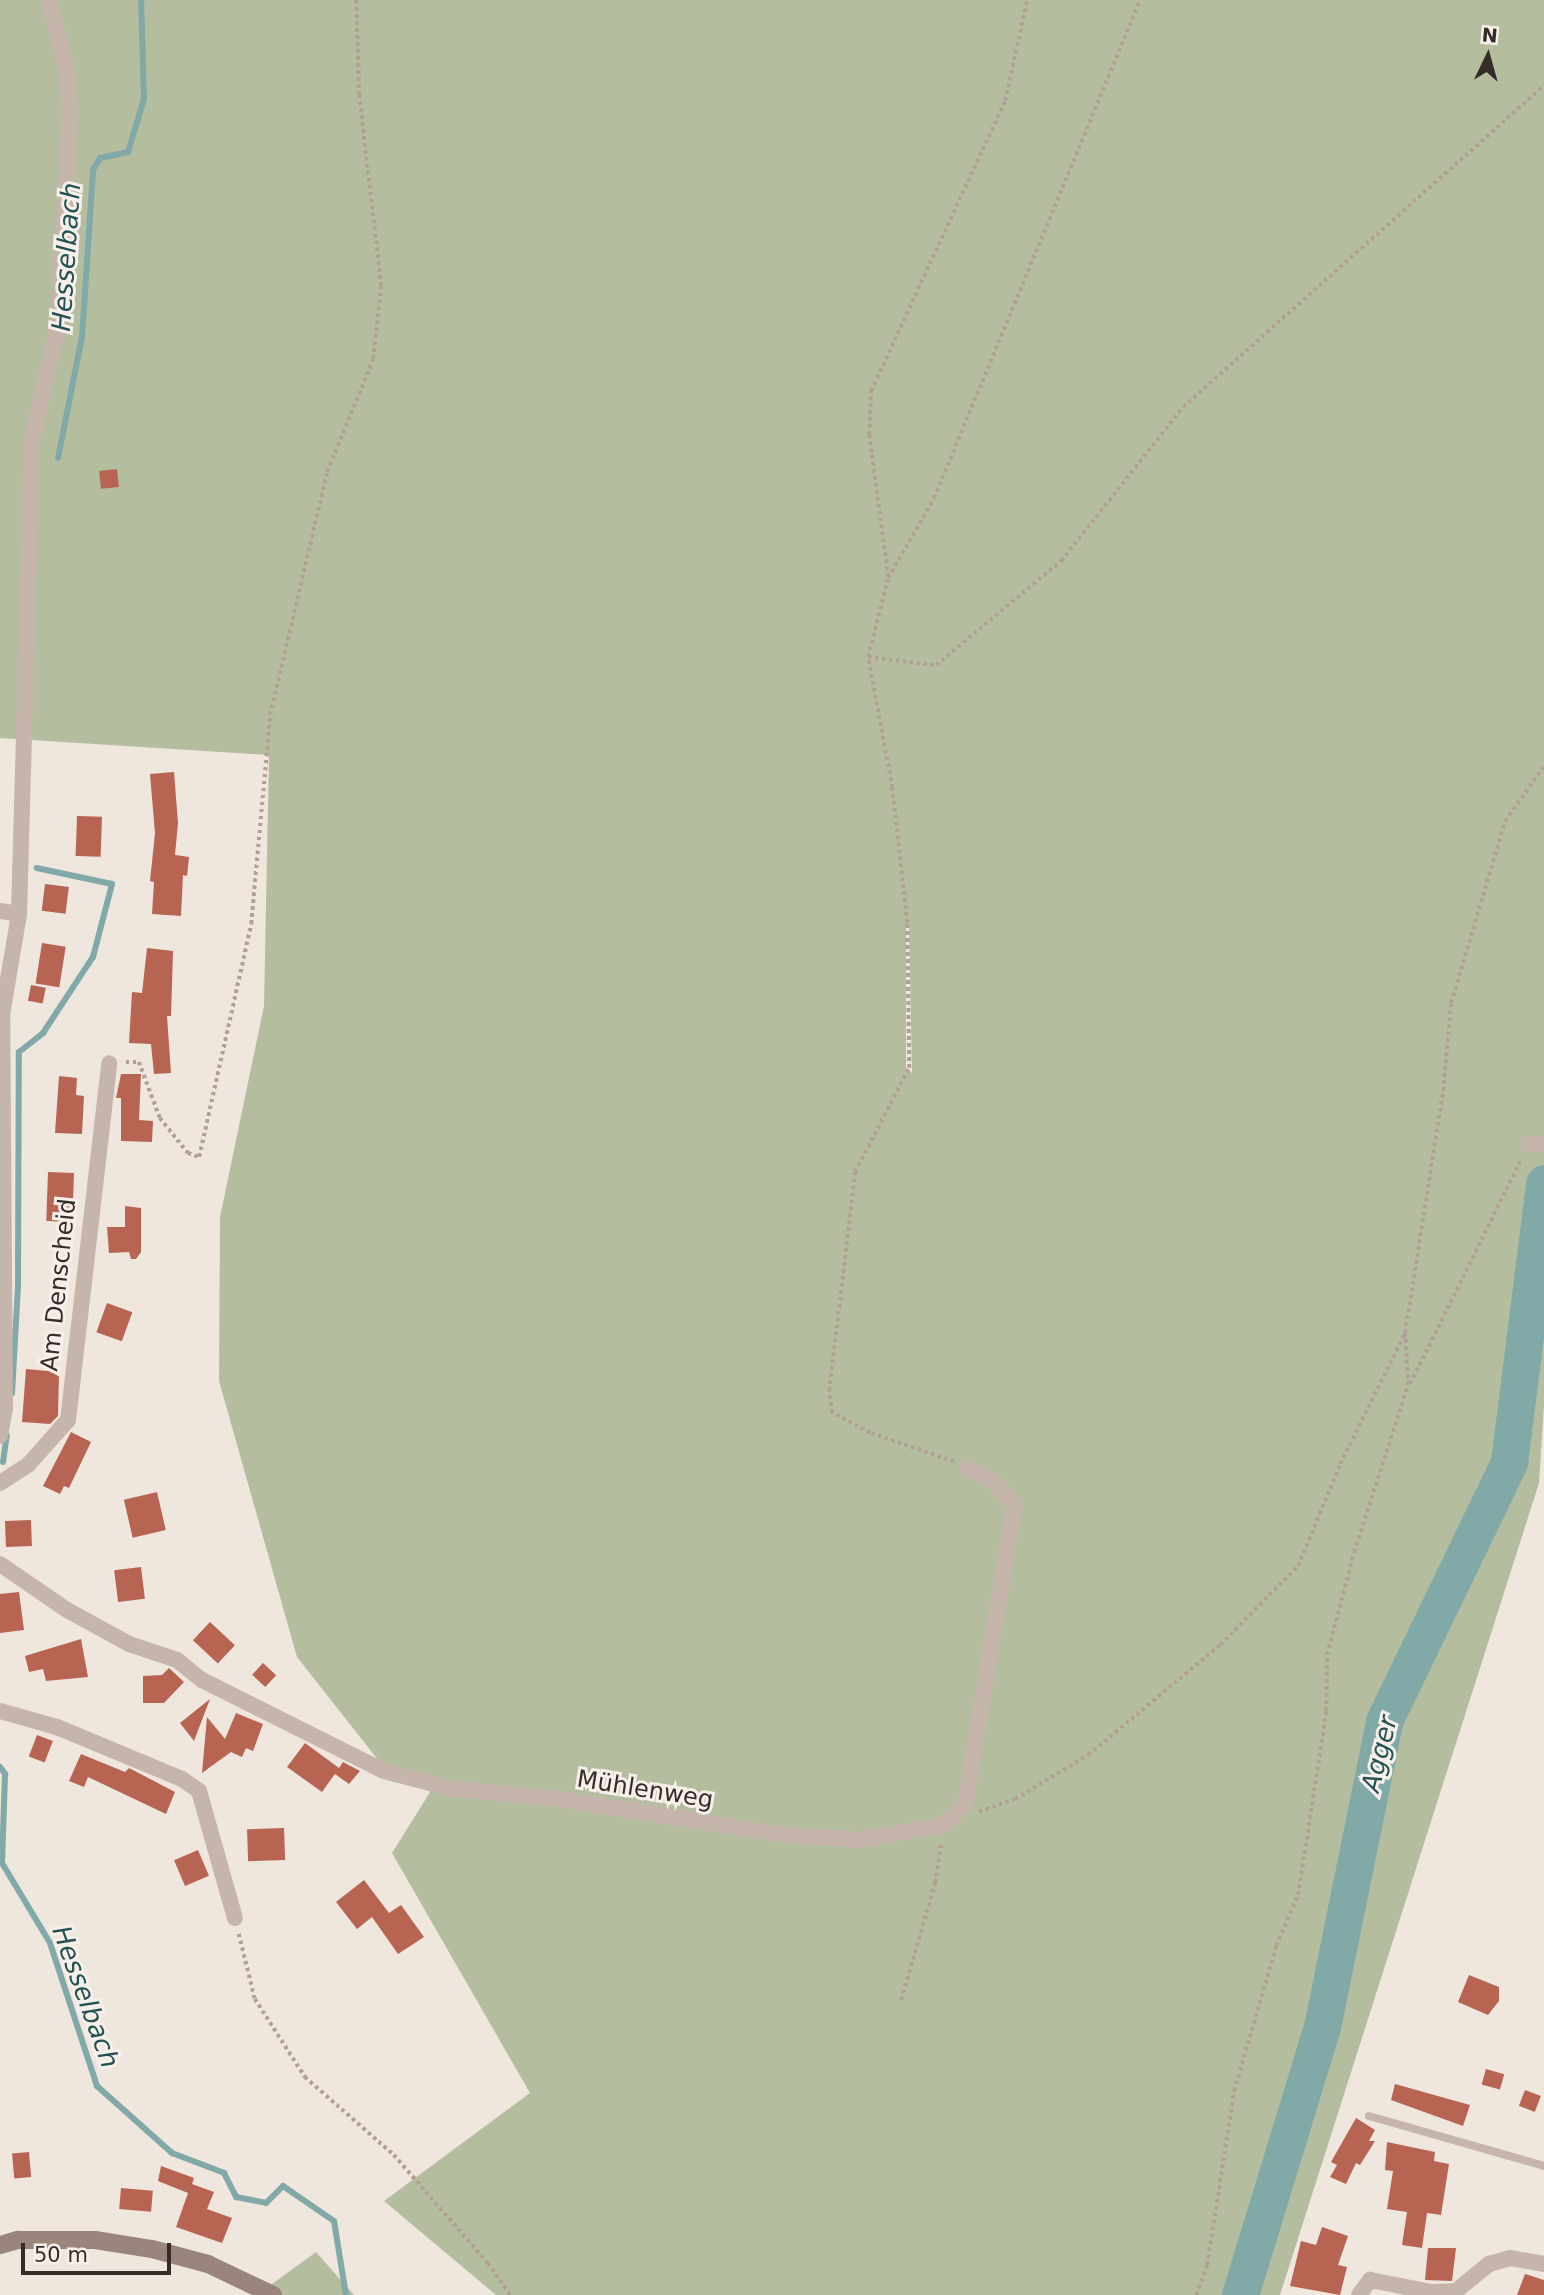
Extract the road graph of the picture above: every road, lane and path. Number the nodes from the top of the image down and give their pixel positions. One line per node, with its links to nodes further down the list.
1 (49, 0): 10 (street)
2 (356, 0): 11 (path)
3 (1027, 0): 6 (path)
4 (1140, 0): 6 (path)
5 (1544, 85): 7 (path)
6 (888, 578): 7 (path)
7 (868, 657): 16 (path)
8 (1544, 766): 13 (path)
9 (0, 911): 10 (street)
10 (19, 914): 15 (street)
11 (109, 1063): 17 (street, Am Denscheid)
12 (1536, 1144): 14 (path)
13 (1405, 1333): 20 (path); 29 (path)
14 (1407, 1389)
15 (0, 1436)
16 (968, 1468): 20 (street)
17 (0, 1483)
18 (0, 1563): 20 (street, Mühlenweg)
19 (0, 1711): 21 (street)
20 (943, 1825): 22 (path)
21 (235, 1918): 28 (path)
22 (901, 2000)
23 (1369, 2116): 24 (lane)
24 (1544, 2166)
25 (0, 2245): 27 (street)
26 (1544, 2264): 30 (street)
27 (267, 2291)
28 (510, 2295)
29 (1196, 2295)
30 (1359, 2295)

